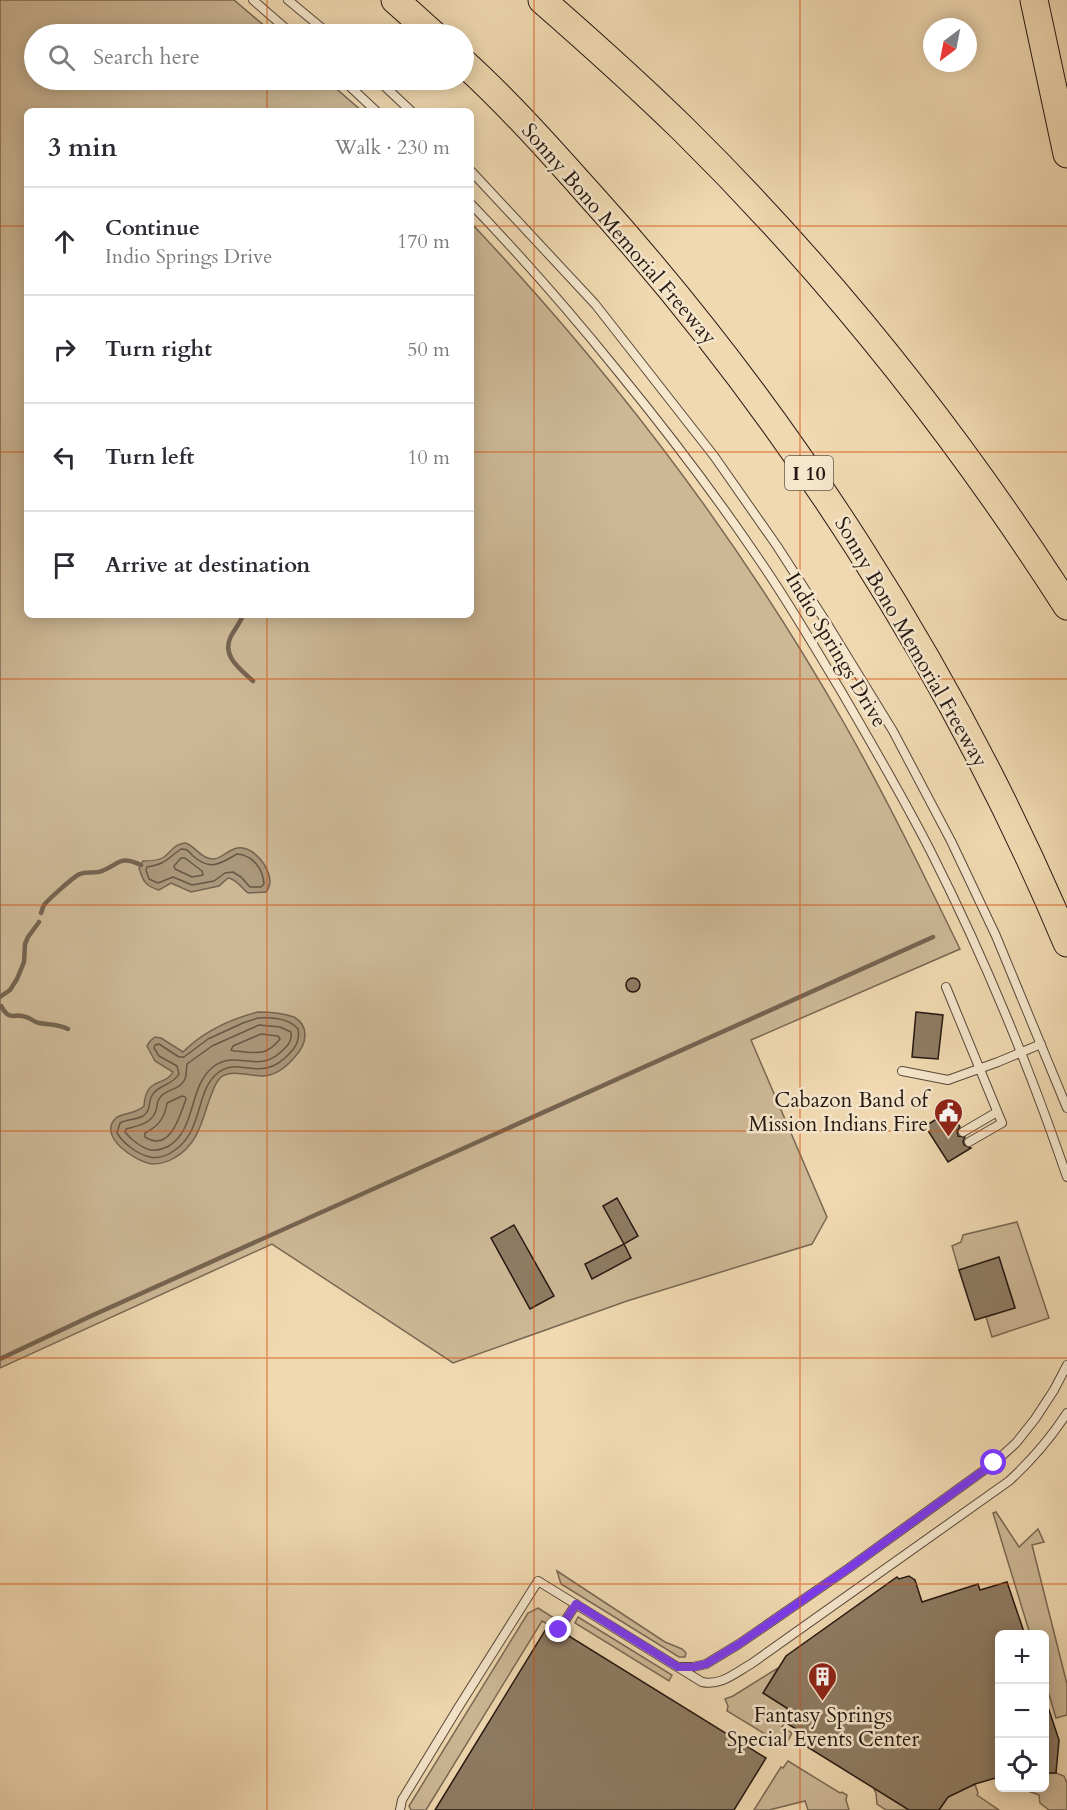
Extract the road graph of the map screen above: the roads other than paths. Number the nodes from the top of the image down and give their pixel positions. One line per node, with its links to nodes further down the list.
1 (253, 0): 6 (lane)
2 (288, 0): 7 (lane)
3 (395, 0): 8 (highway)
4 (542, 0): 17 (highway)
5 (1034, 0): 14 (highway)
6 (281, 24)
7 (317, 24)
8 (422, 24)
9 (474, 73): 18 (highway, Sonny Bono Memorial Freeway / I 10)
10 (354, 90): 12 (lane)
11 (389, 90): 13 (lane)
12 (373, 108)
13 (408, 108)
14 (1067, 154)
15 (474, 174): 20 (lane, Indio Springs Drive)
16 (474, 207): 21 (lane, Indio Springs Drive)
17 (1067, 606)
18 (1067, 943)
19 (946, 987): 22 (lane)
20 (1041, 1044): 21 (lane); 24 (lane, Indio Springs Drive)
21 (1020, 1053): 22 (lane); 28 (lane, Indio Springs Drive)
22 (979, 1069): 23 (lane); 25 (lane)
23 (902, 1071)
24 (1067, 1108)
25 (997, 1112): 26 (lane); 27 (lane)
26 (963, 1132)
27 (969, 1142)
28 (1067, 1177)
29 (1067, 1365): 33 (lane)
30 (1067, 1413): 33 (lane)
31 (576, 1604): 32 (lane); 33 (lane); 34 (lane)
32 (559, 1630)
33 (678, 1667)
34 (400, 1810)

